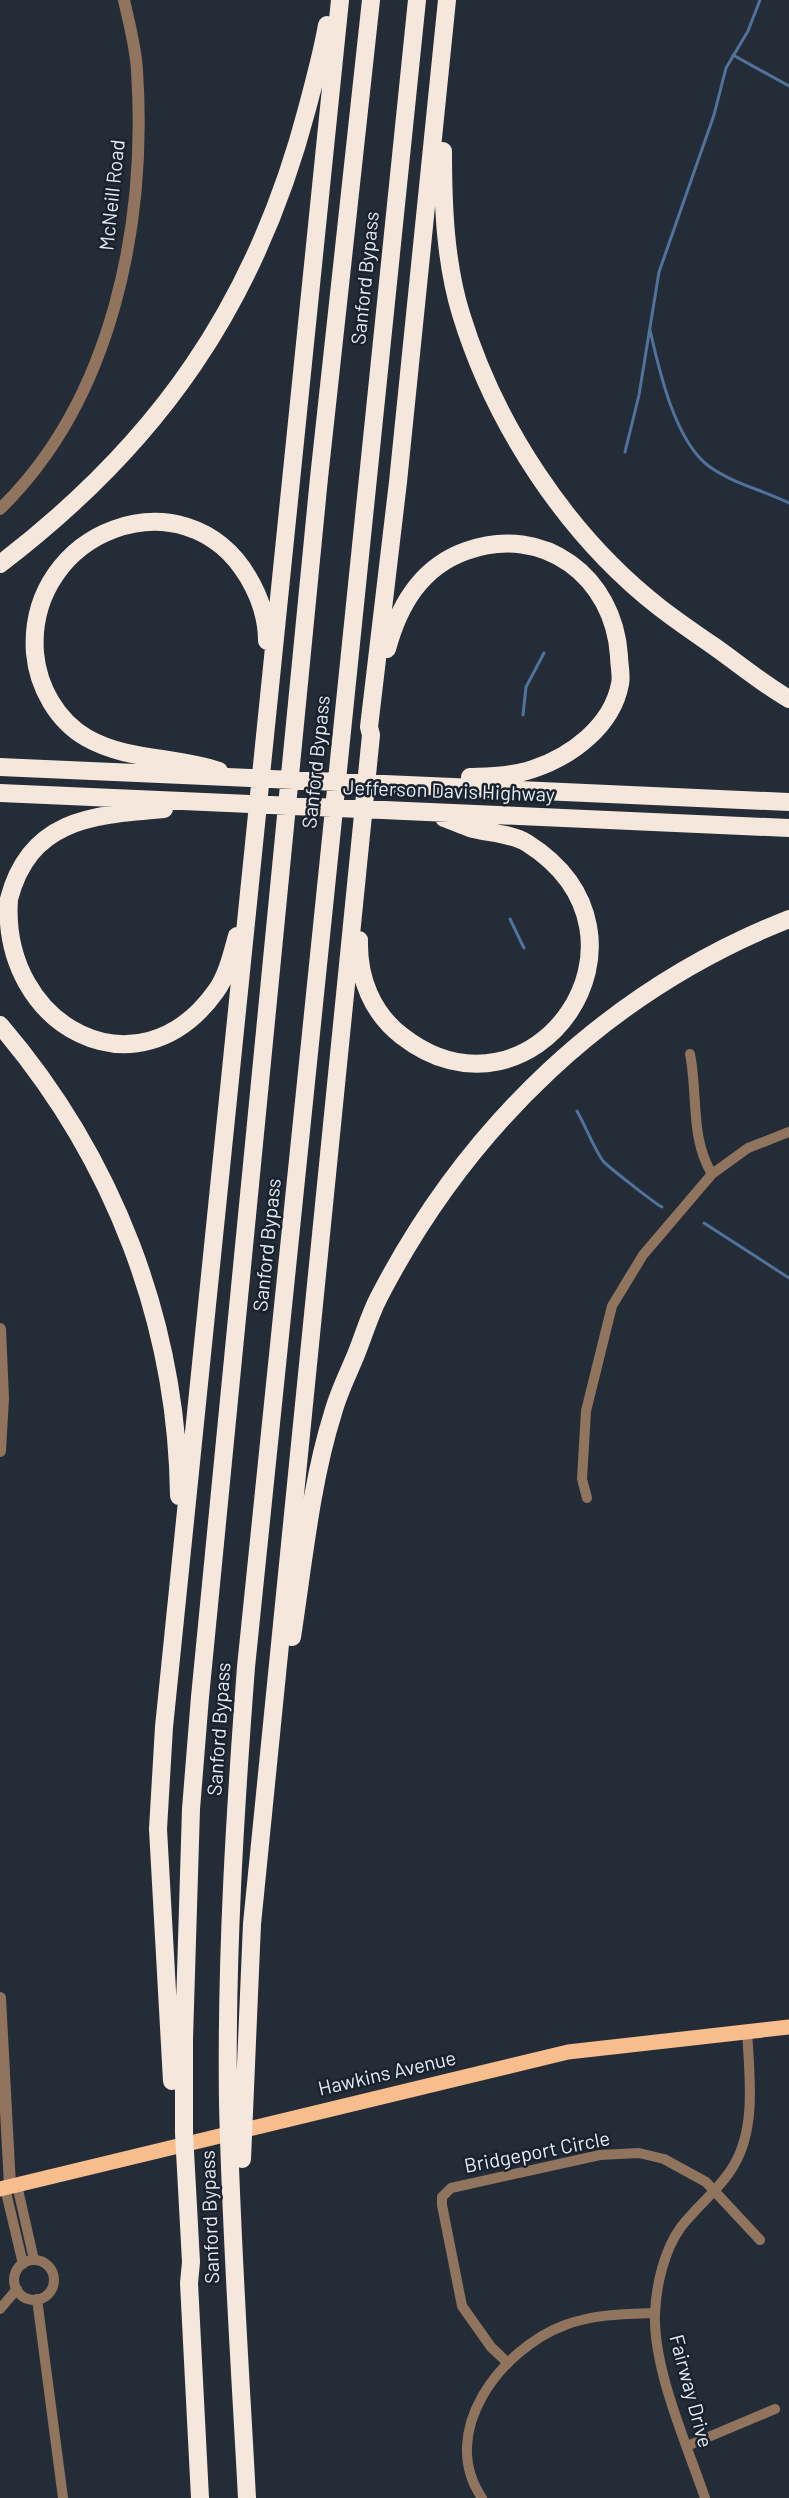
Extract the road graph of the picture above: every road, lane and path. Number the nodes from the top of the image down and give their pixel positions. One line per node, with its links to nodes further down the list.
1 (124, 0): 7 (street, McNeill Road)
2 (331, 0): 8 (highway)
3 (340, 0): 11 (highway)
4 (371, 0): 40 (highway, Sanford Bypass)
5 (417, 0): 45 (highway, Sanford Bypass)
6 (448, 0): 9 (highway); 10 (highway)
7 (0, 509)
8 (0, 564)
9 (789, 699)
10 (370, 731): 14 (highway); 21 (highway)
11 (266, 734): 13 (highway); 20 (highway)
12 (0, 767): 13 (highway, Jefferson Davis Highway)
13 (235, 777): 14 (highway, Jefferson Davis Highway)
14 (440, 786): 17 (highway, Jefferson Davis Highway)
15 (0, 793): 16 (highway, Jefferson Davis Highway)
16 (205, 801): 18 (highway, Jefferson Davis Highway); 20 (highway)
17 (789, 802)
18 (433, 814): 19 (highway, Jefferson Davis Highway); 21 (highway)
19 (789, 828)
20 (254, 853): 30 (highway)
21 (359, 855): 31 (highway)
22 (789, 919): 31 (highway)
23 (0, 1025): 30 (highway)
24 (690, 1054): 26 (street)
25 (789, 1132): 26 (street)
26 (712, 1174): 29 (street)
27 (0, 1329): 28 (street)
28 (0, 1451)
29 (587, 1498)
30 (172, 1637): 40 (highway)
31 (268, 1762): 45 (highway)
32 (0, 1998): 35 (street)
33 (789, 2027): 34 (main road, Hawkins Avenue)
34 (747, 2030): 35 (main road, Hawkins Avenue); 36 (street, Fairway Drive)
35 (8, 2187): 38 (street); 39 (street)
36 (714, 2190): 37 (street, Bridgeport Circle); 44 (street, Fairway Drive); 46 (street, Bridgeport Circle)
37 (760, 2240)
38 (34, 2260): 39 (street); 42 (street)
39 (22, 2264): 41 (street)
40 (189, 2283): 50 (highway, Sanford Bypass)
41 (17, 2289): 42 (street); 43 (street)
42 (38, 2299): 49 (street)
43 (0, 2309)
44 (655, 2313): 46 (street); 48 (street, Fairway Drive)
45 (239, 2359): 51 (highway, Sanford Bypass)
46 (508, 2362): 52 (street)
47 (775, 2409): 48 (street)
48 (687, 2446): 53 (street, Fairway Drive)
49 (63, 2498)
50 (200, 2498)
51 (247, 2498)
52 (482, 2498)
53 (705, 2498)

